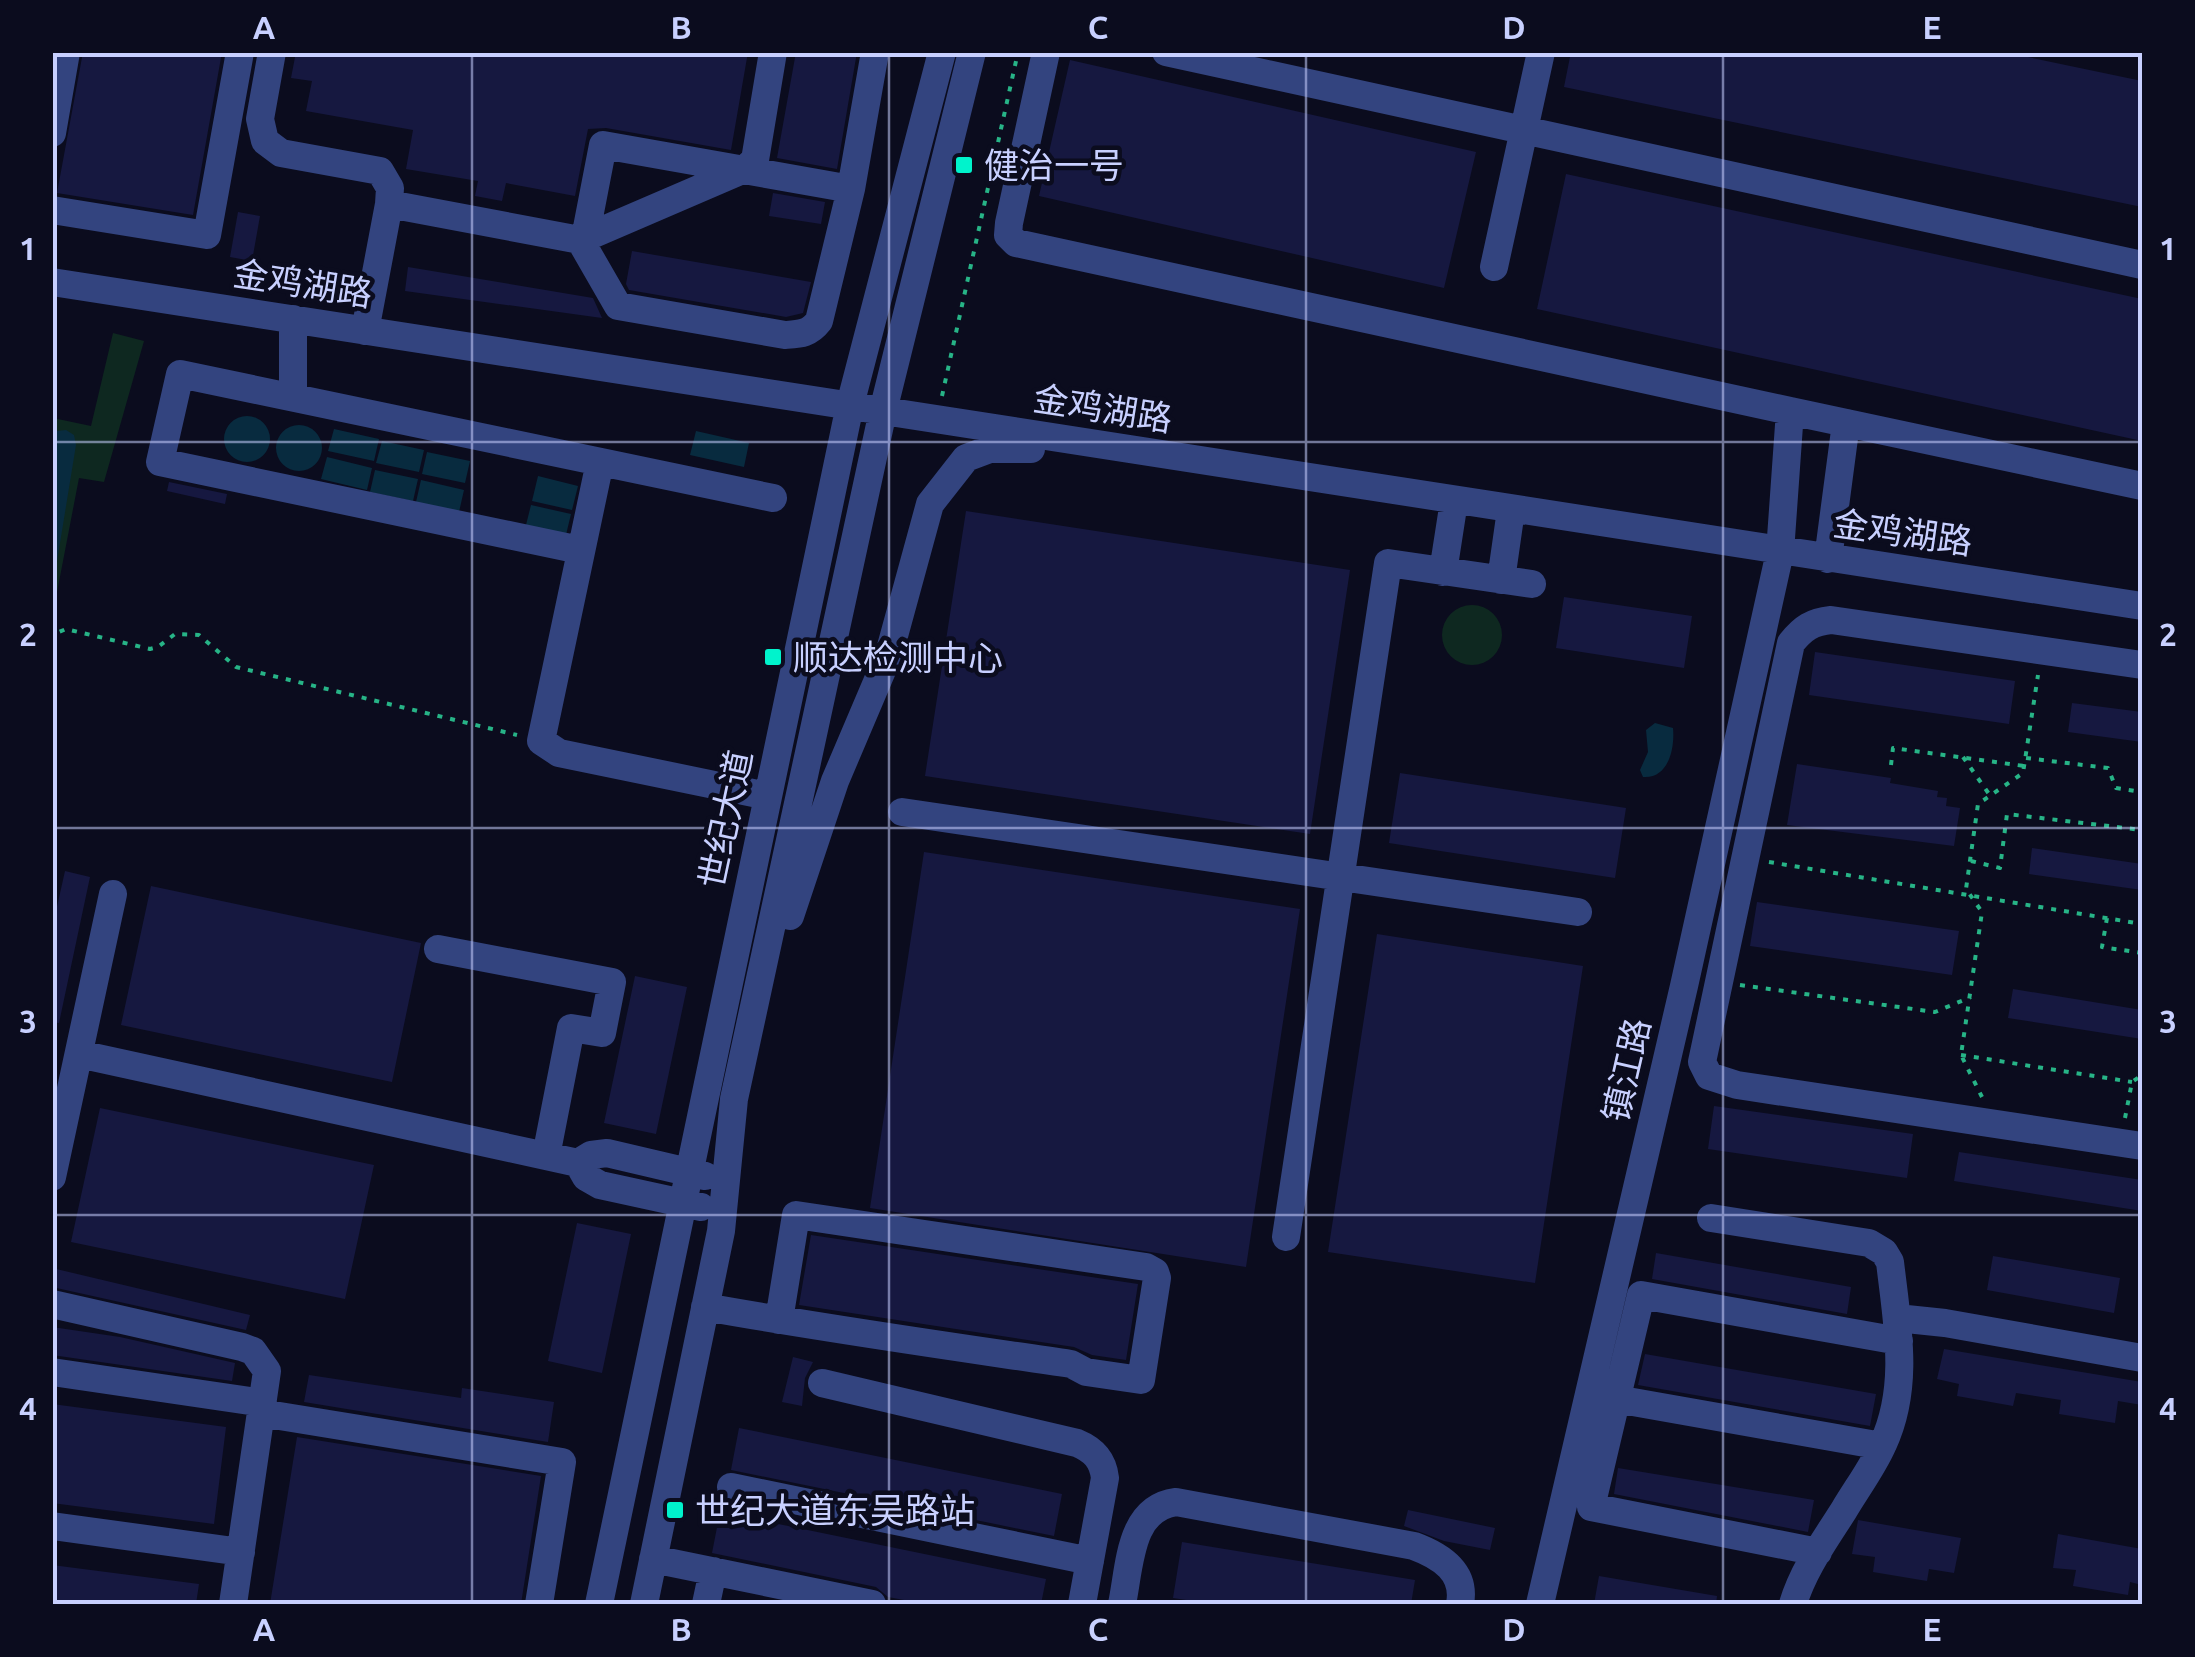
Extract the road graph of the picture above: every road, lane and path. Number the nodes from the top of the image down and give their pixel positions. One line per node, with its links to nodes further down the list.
1 (66, 52): 13 (street)
2 (240, 52): 17 (street)
3 (272, 52): 16 (street)
4 (773, 52): 14 (street)
5 (876, 52): 15 (street)
6 (942, 52): 25 (street, 世纪大道)
7 (972, 52): 26 (street, 世纪大道)
8 (1018, 52): 28 (path)
9 (1046, 52): 27 (street)
10 (1166, 52): 12 (street)
11 (1541, 52): 12 (street)
12 (1524, 130): 19 (street); 20 (street)
13 (52, 133)
14 (744, 169): 15 (street); 18 (street); 18 (street)
15 (851, 189): 18 (street)
16 (389, 204): 18 (street); 23 (street)
17 (52, 210)
18 (583, 239)
19 (2142, 265)
20 (1494, 267)
21 (52, 282): 22 (street, 金鸡湖路)
22 (293, 319): 23 (street, 金鸡湖路); 24 (street)
23 (365, 330): 25 (street, 金鸡湖路)
24 (292, 397): 31 (street); 36 (street)
25 (850, 405): 26 (street, 金鸡湖路); 52 (street, 世纪大道)
26 (883, 411): 28 (street, 金鸡湖路); 72 (street, 世纪大道)
27 (1790, 412): 29 (street); 37 (street, 镇江路)
28 (937, 420): 30 (street, 金鸡湖路)
29 (1846, 423): 32 (street); 38 (street)
30 (1118, 448): 34 (street, 金鸡湖路); 72 (street)
31 (600, 462): 33 (street); 36 (street)
32 (2142, 486)
33 (773, 498)
34 (1454, 501): 35 (street, 金鸡湖路); 39 (street)
35 (1511, 510): 37 (street, 金鸡湖路); 40 (street)
36 (580, 550): 46 (street)
37 (1780, 552): 38 (street, 金鸡湖路); 110 (street, 镇江路)
38 (1828, 558): 42 (street, 金鸡湖路)
39 (1443, 572): 40 (street); 58 (street)
40 (1501, 580): 41 (street)
41 (1532, 584)
42 (2142, 606)
43 (52, 642): 46 (path)
44 (2042, 650): 45 (street); 48 (path); 56 (street)
45 (2142, 665)
46 (541, 741): 52 (street)
47 (1963, 757): 49 (path); 50 (path); 53 (path)
48 (2026, 758): 50 (path); 51 (path)
49 (1891, 765)
50 (2024, 766): 53 (path)
51 (2142, 792)
52 (768, 796): 77 (street, 世纪大道)
53 (1990, 796): 57 (path)
54 (902, 812): 58 (street)
55 (2142, 830): 57 (path)
56 (1744, 858): 60 (path); 66 (street)
57 (1970, 861): 60 (path)
58 (1340, 877): 61 (street); 83 (street)
59 (114, 894): 68 (street)
60 (1970, 895): 62 (path); 67 (path)
61 (1578, 912)
62 (2107, 918): 63 (path); 65 (path)
63 (2142, 924)
64 (438, 949): 75 (street)
65 (2142, 953)
66 (1717, 982): 67 (path); 73 (street)
67 (1970, 997): 69 (path)
68 (79, 1054): 75 (street); 78 (street)
69 (1961, 1056): 71 (path); 73 (path)
70 (2142, 1075): 71 (path)
71 (2132, 1082): 74 (path)
72 (734, 1100): 79 (street, 世纪大道)
73 (1996, 1124): 74 (street)
74 (2131, 1144)
75 (546, 1156): 76 (street)
76 (578, 1163): 77 (street); 80 (street)
77 (690, 1172): 79 (street); 80 (street, 世纪大道)
78 (52, 1177)
79 (726, 1180): 81 (street, 世纪大道)
80 (684, 1203): 81 (street); 103 (street, 世纪大道)
81 (723, 1213): 85 (street, 世纪大道)
82 (1711, 1218): 87 (street)
83 (1286, 1237)
84 (52, 1304): 92 (street)
85 (706, 1307): 86 (street); 98 (street, 世纪大道)
86 (778, 1320): 86 (street)
87 (1898, 1330): 88 (street); 91 (street); 93 (street)
88 (2142, 1358)
89 (52, 1372): 92 (street)
90 (822, 1383): 99 (street)
91 (1616, 1399): 93 (street); 97 (street)
92 (262, 1408): 96 (street); 102 (street)
93 (1882, 1446): 97 (street)
94 (731, 1487): 99 (street)
95 (52, 1526): 96 (street)
96 (241, 1552): 101 (street)
97 (1818, 1552): 111 (street)
98 (654, 1559): 100 (street); 104 (street, 世纪大道)
99 (1090, 1561): 107 (street)
100 (713, 1572): 105 (street); 106 (street)
101 (233, 1604)
102 (539, 1604)
103 (597, 1604)
104 (644, 1604)
105 (706, 1604)
106 (872, 1604)
107 (1082, 1604)
108 (1122, 1604): 109 (street)
109 (1460, 1604)
110 (1540, 1604)
111 (1793, 1604)

